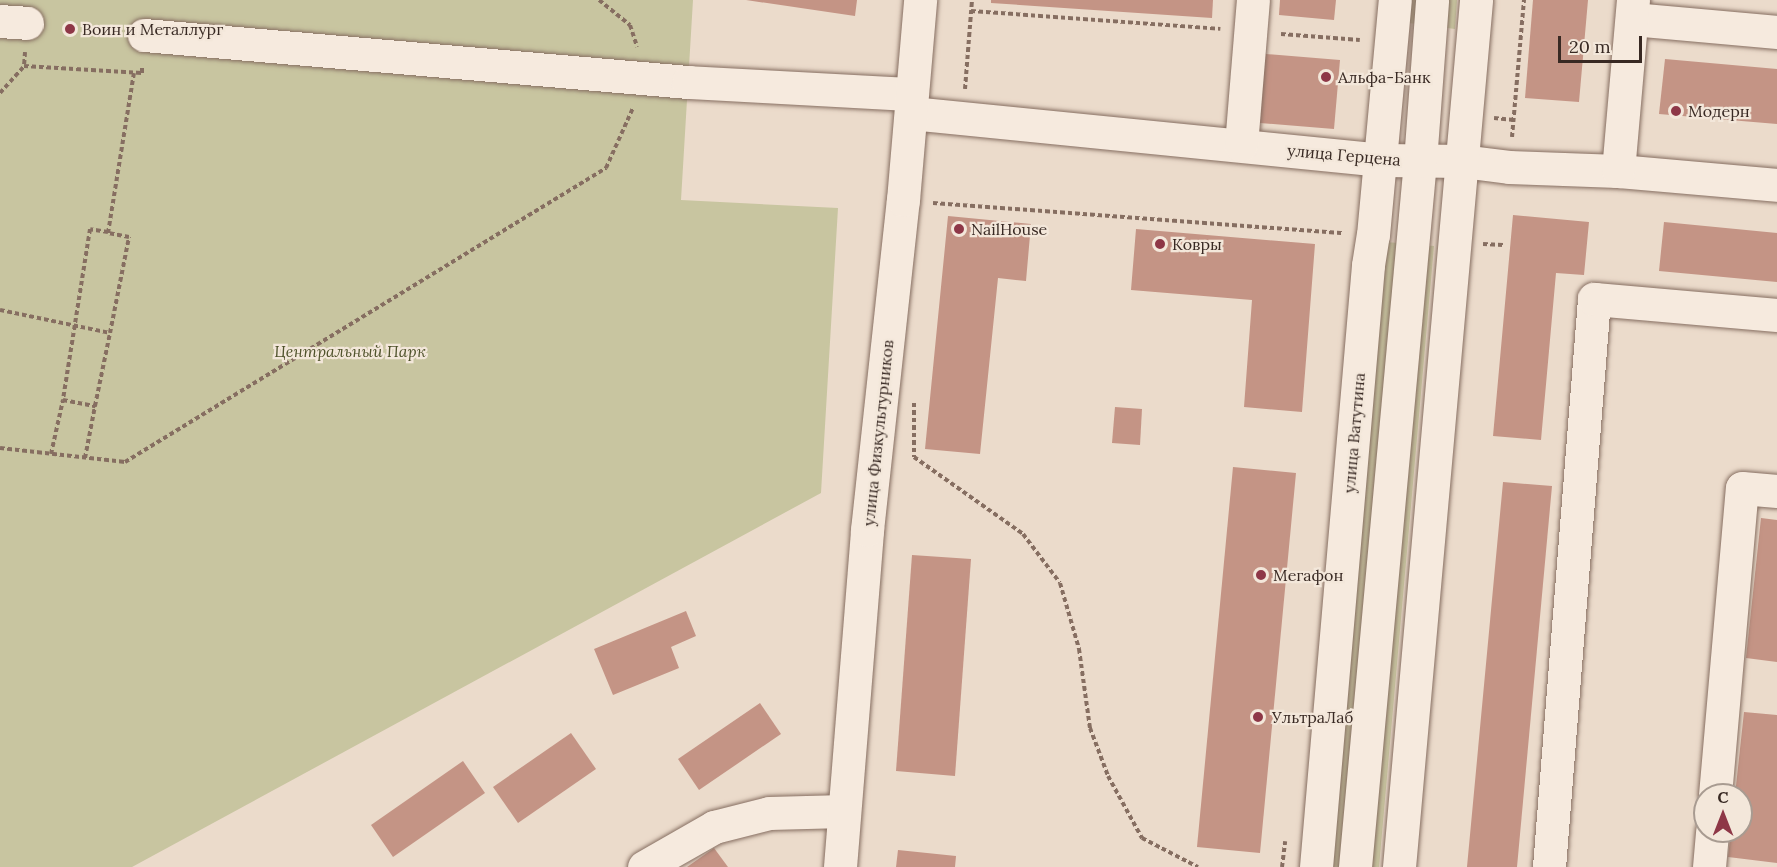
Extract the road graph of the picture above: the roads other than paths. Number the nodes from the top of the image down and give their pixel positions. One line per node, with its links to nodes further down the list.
1 (920, 0): 9 (street, улица Физкультурников)
2 (1395, 0): 11 (street, улица Ватутина)
3 (1432, 0): 12 (street)
4 (1476, 0): 13 (street)
5 (1632, 10): 7 (street); 14 (street)
6 (1251, 16): 10 (street)
7 (1777, 32)
8 (144, 35): 9 (street, улица Герцена)
9 (911, 103): 10 (street, улица Герцена); 19 (street, улица Физкультурников)
10 (1241, 145): 11 (street, улица Герцена)
11 (1380, 160): 12 (street, улица Герцена); 23 (street, улица Ватутина)
12 (1420, 161): 13 (street, улица Герцена); 24 (street)
13 (1462, 161): 14 (street, улица Герцена); 25 (street)
14 (1618, 171): 15 (street, улица Герцена)
15 (1777, 186)
16 (1777, 315): 26 (street)
17 (1777, 492): 18 (street)
18 (1716, 783)
19 (843, 811): 21 (street); 22 (street, улица Физкультурников)
20 (1711, 843): 27 (street)
21 (644, 867)
22 (840, 867)
23 (1316, 867)
24 (1355, 867)
25 (1399, 867)
26 (1549, 867)
27 (1709, 867)

